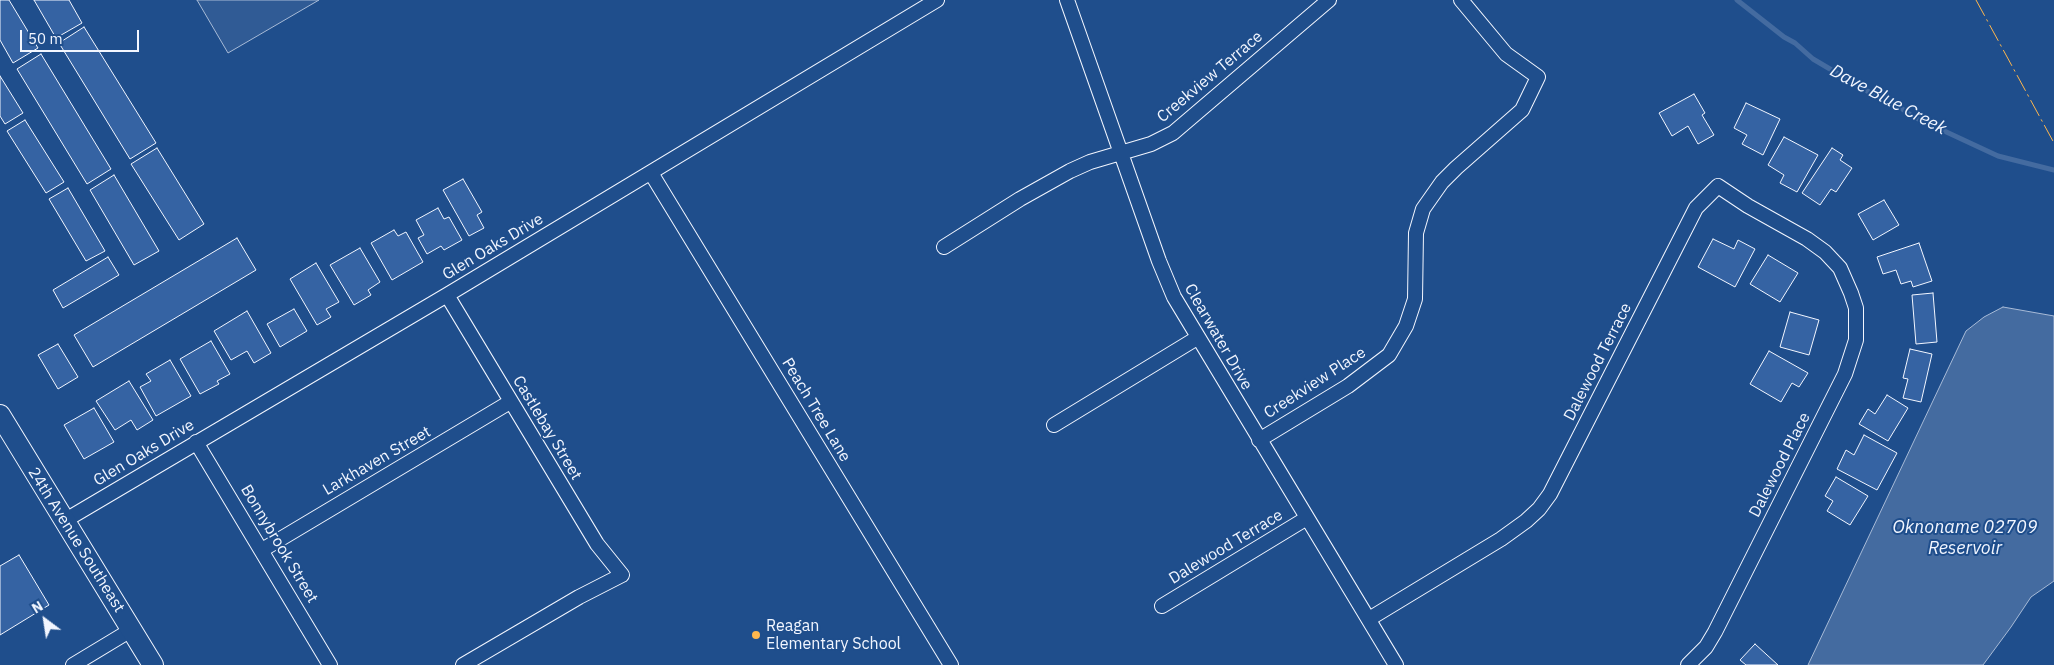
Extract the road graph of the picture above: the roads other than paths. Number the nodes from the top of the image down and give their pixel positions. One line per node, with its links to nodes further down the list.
1 (937, 0): 6 (street, Glen Oaks Drive)
2 (1067, 0): 5 (street, Clearwater Drive)
3 (1329, 0): 5 (street, Creekview Terrace)
4 (1461, 0): 14 (street, Creekview Place)
5 (1121, 153): 7 (street, Creekview Terrace); 10 (street, Clearwater Drive)
6 (651, 173): 9 (street, Glen Oaks Drive); 26 (street, Peach Tree Lane)
7 (944, 247)
8 (1840, 268): 20 (street, Dalewood Terrace); 28 (street, Dalewood Place)
9 (447, 295): 11 (street, Castlebay Street); 15 (street, Glen Oaks Drive)
10 (1197, 338): 13 (street); 14 (street, Clearwater Drive)
11 (510, 402): 18 (street, Larkhaven Street); 25 (street, Castlebay Street)
12 (0, 415): 17 (street, 24th Avenue Southeast)
13 (1054, 425)
14 (1259, 440): 16 (street, Clearwater Drive)
15 (196, 442): 17 (street, Glen Oaks Drive); 18 (street, Bonnybrook Street)
16 (1307, 518): 19 (street, Dalewood Terrace); 20 (street, Clearwater Drive)
17 (64, 521): 21 (street, 24th Avenue Southeast)
18 (262, 550): 24 (street, Bonnybrook Street)
19 (1162, 606)
20 (1369, 619): 27 (street, Clearwater Drive)
21 (132, 630): 22 (street); 23 (street, 24th Avenue Southeast)
22 (73, 665)
23 (153, 665)
24 (330, 665)
25 (463, 665)
26 (951, 665)
27 (1396, 665)
28 (1688, 665)

